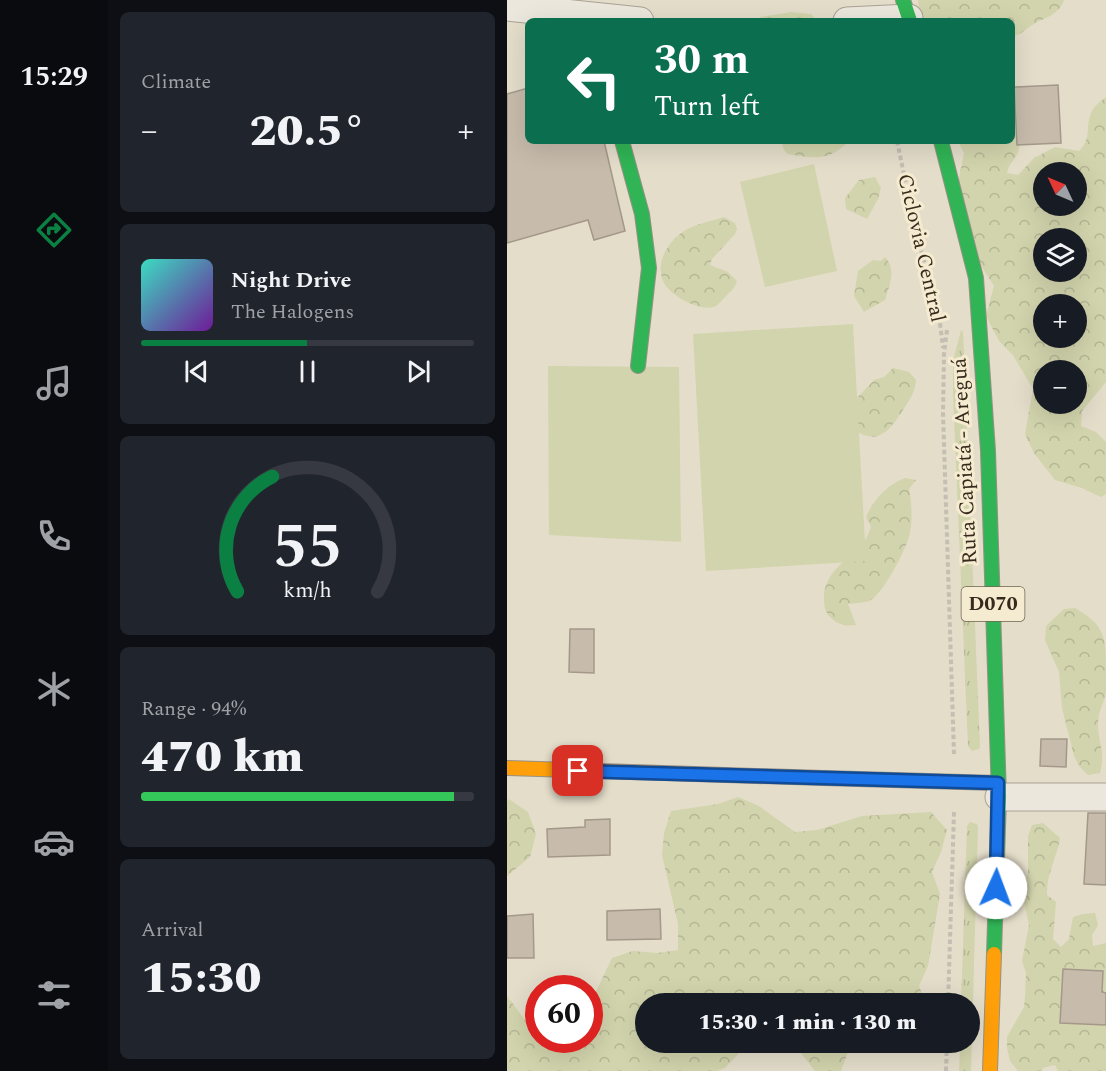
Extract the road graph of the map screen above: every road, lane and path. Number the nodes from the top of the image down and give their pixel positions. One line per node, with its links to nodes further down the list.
1 (507, 7): 3 (street)
2 (907, 13): 4 (street)
3 (611, 18)
4 (870, 18)
5 (623, 144): 10 (main road)
6 (898, 144): 9 (path, Ciclovia Central)
7 (942, 144): 13 (main road, Ruta Capiatá - Areguá / D070)
8 (949, 319): 9 (path, Ciclovia Central)
9 (944, 354): 12 (path, Ciclovia Central)
10 (638, 366)
11 (507, 768): 12 (main road)
12 (955, 782): 13 (main road); 15 (path, Ciclovia Central)
13 (998, 790): 14 (street); 18 (main road, Ruta Capiatá - Areguá / D070)
14 (1106, 797)
15 (948, 993)
16 (947, 1053): 17 (path)
17 (946, 1071)
18 (990, 1071)

